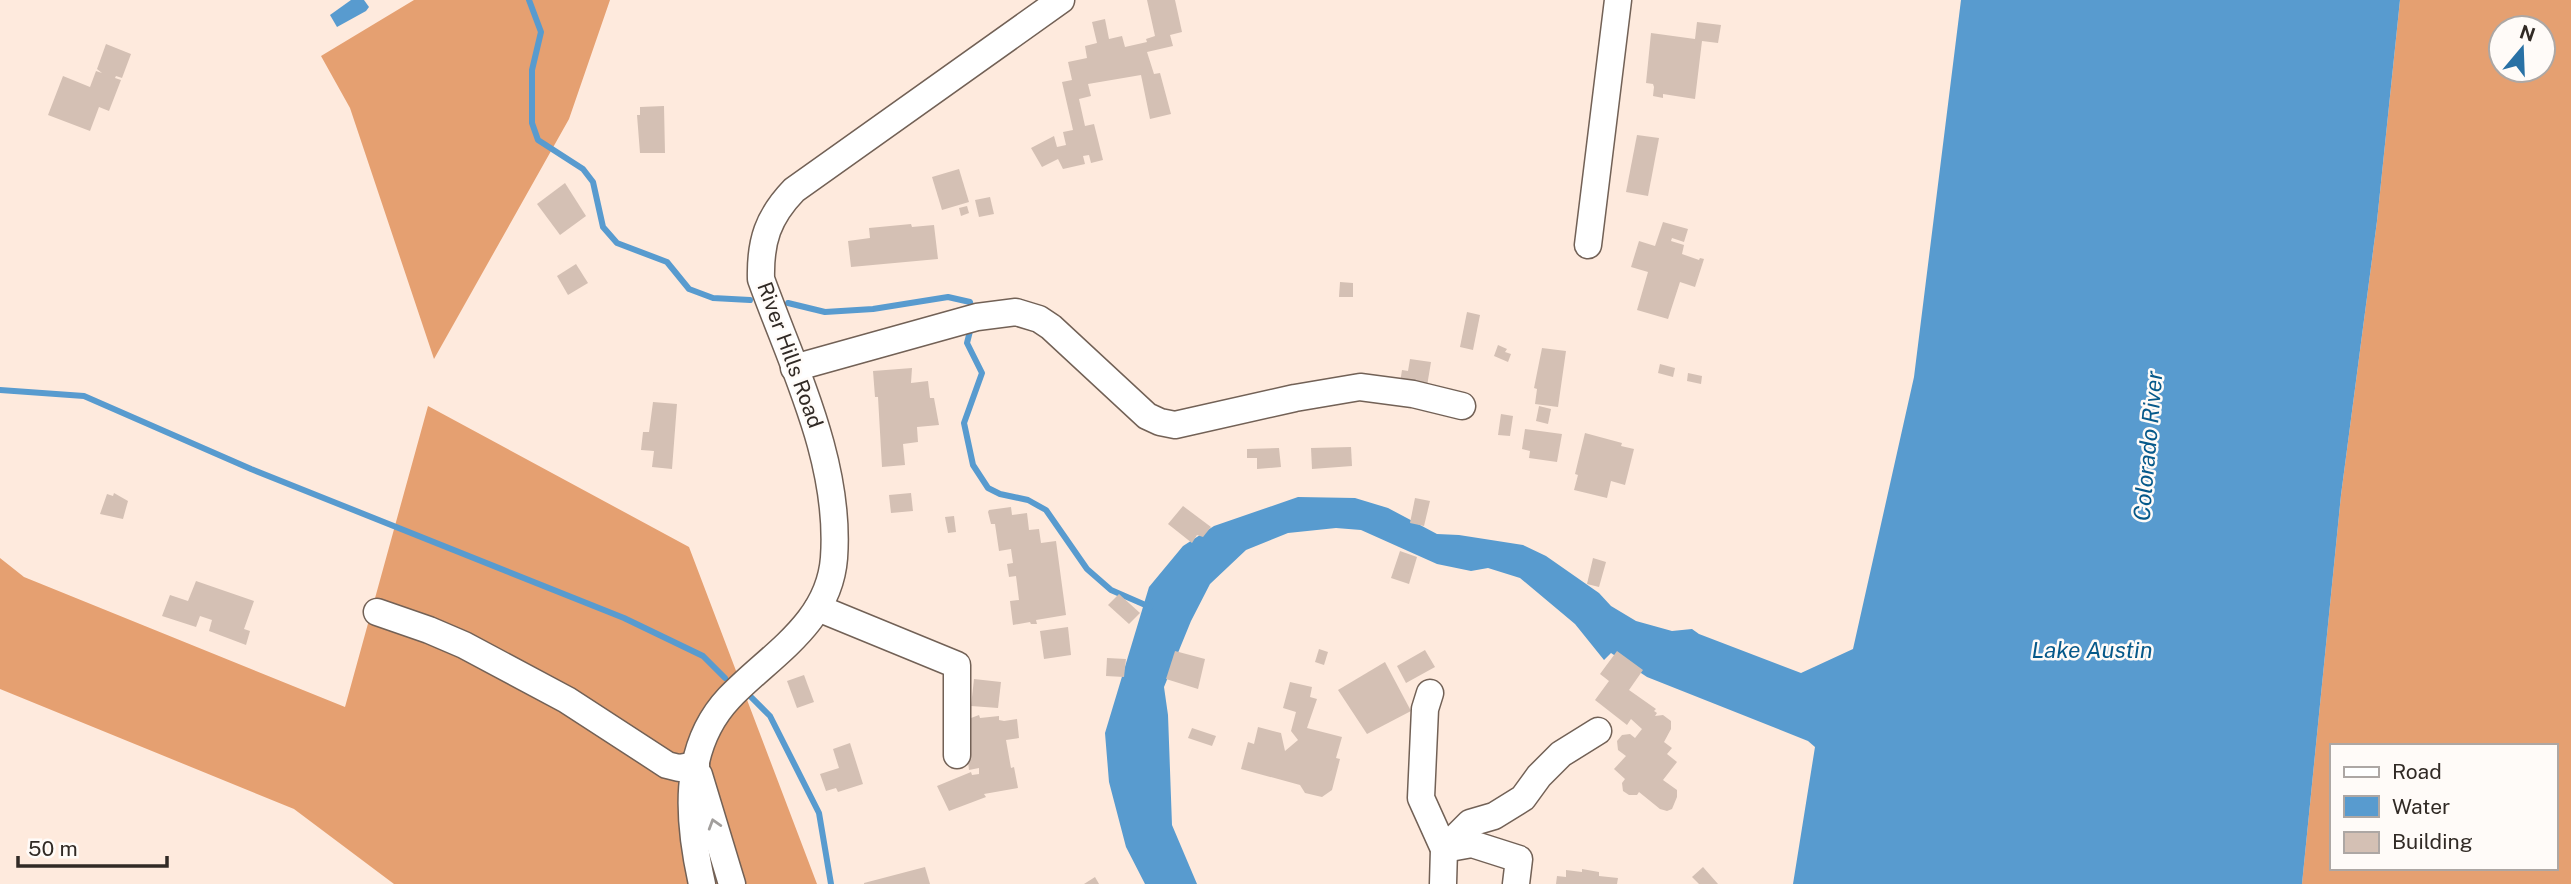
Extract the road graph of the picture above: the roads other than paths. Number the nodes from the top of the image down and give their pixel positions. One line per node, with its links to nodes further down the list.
1 (1061, 0): 4 (street, River Hills Road)
2 (1618, 0): 3 (street)
3 (1588, 245)
4 (794, 368): 5 (street); 6 (street, River Hills Road)
5 (1462, 406)
6 (818, 608): 10 (street); 11 (street, River Hills Road)
7 (377, 612): 11 (street)
8 (1430, 693): 12 (street)
9 (1598, 730): 12 (street)
10 (957, 755)
11 (696, 765): 13 (street, River Hills Road); 14 (street, one-way to 11)
12 (1444, 849): 15 (street); 16 (street)
13 (702, 884)
14 (732, 884)
15 (1443, 884)
16 (1516, 884)

